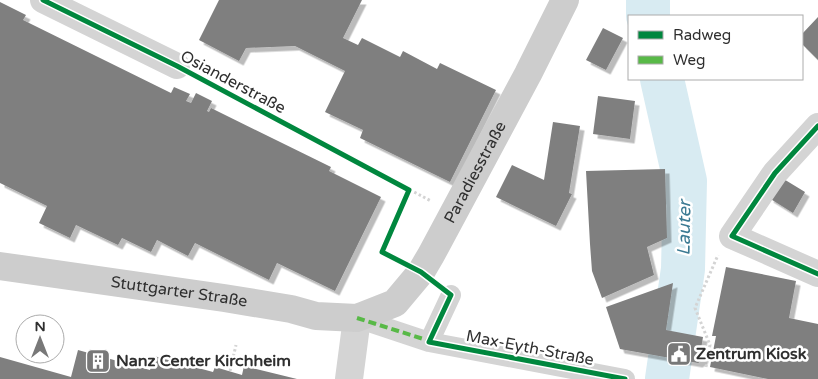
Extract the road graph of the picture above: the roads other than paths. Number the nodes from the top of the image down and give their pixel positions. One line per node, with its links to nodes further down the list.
1 (43, 0): 3 (street, Osianderstraße)
2 (565, 0): 8 (main road, Paradiesstraße)
3 (177, 66)
4 (818, 126): 6 (street)
5 (0, 266): 8 (main road, Stuttgarter Straße)
6 (818, 274)
7 (451, 296): 9 (street)
8 (357, 318): 9 (street, Max-Eyth-Straße); 10 (street)
9 (429, 342): 11 (street, Max-Eyth-Straße)
10 (349, 379)
11 (625, 379)

